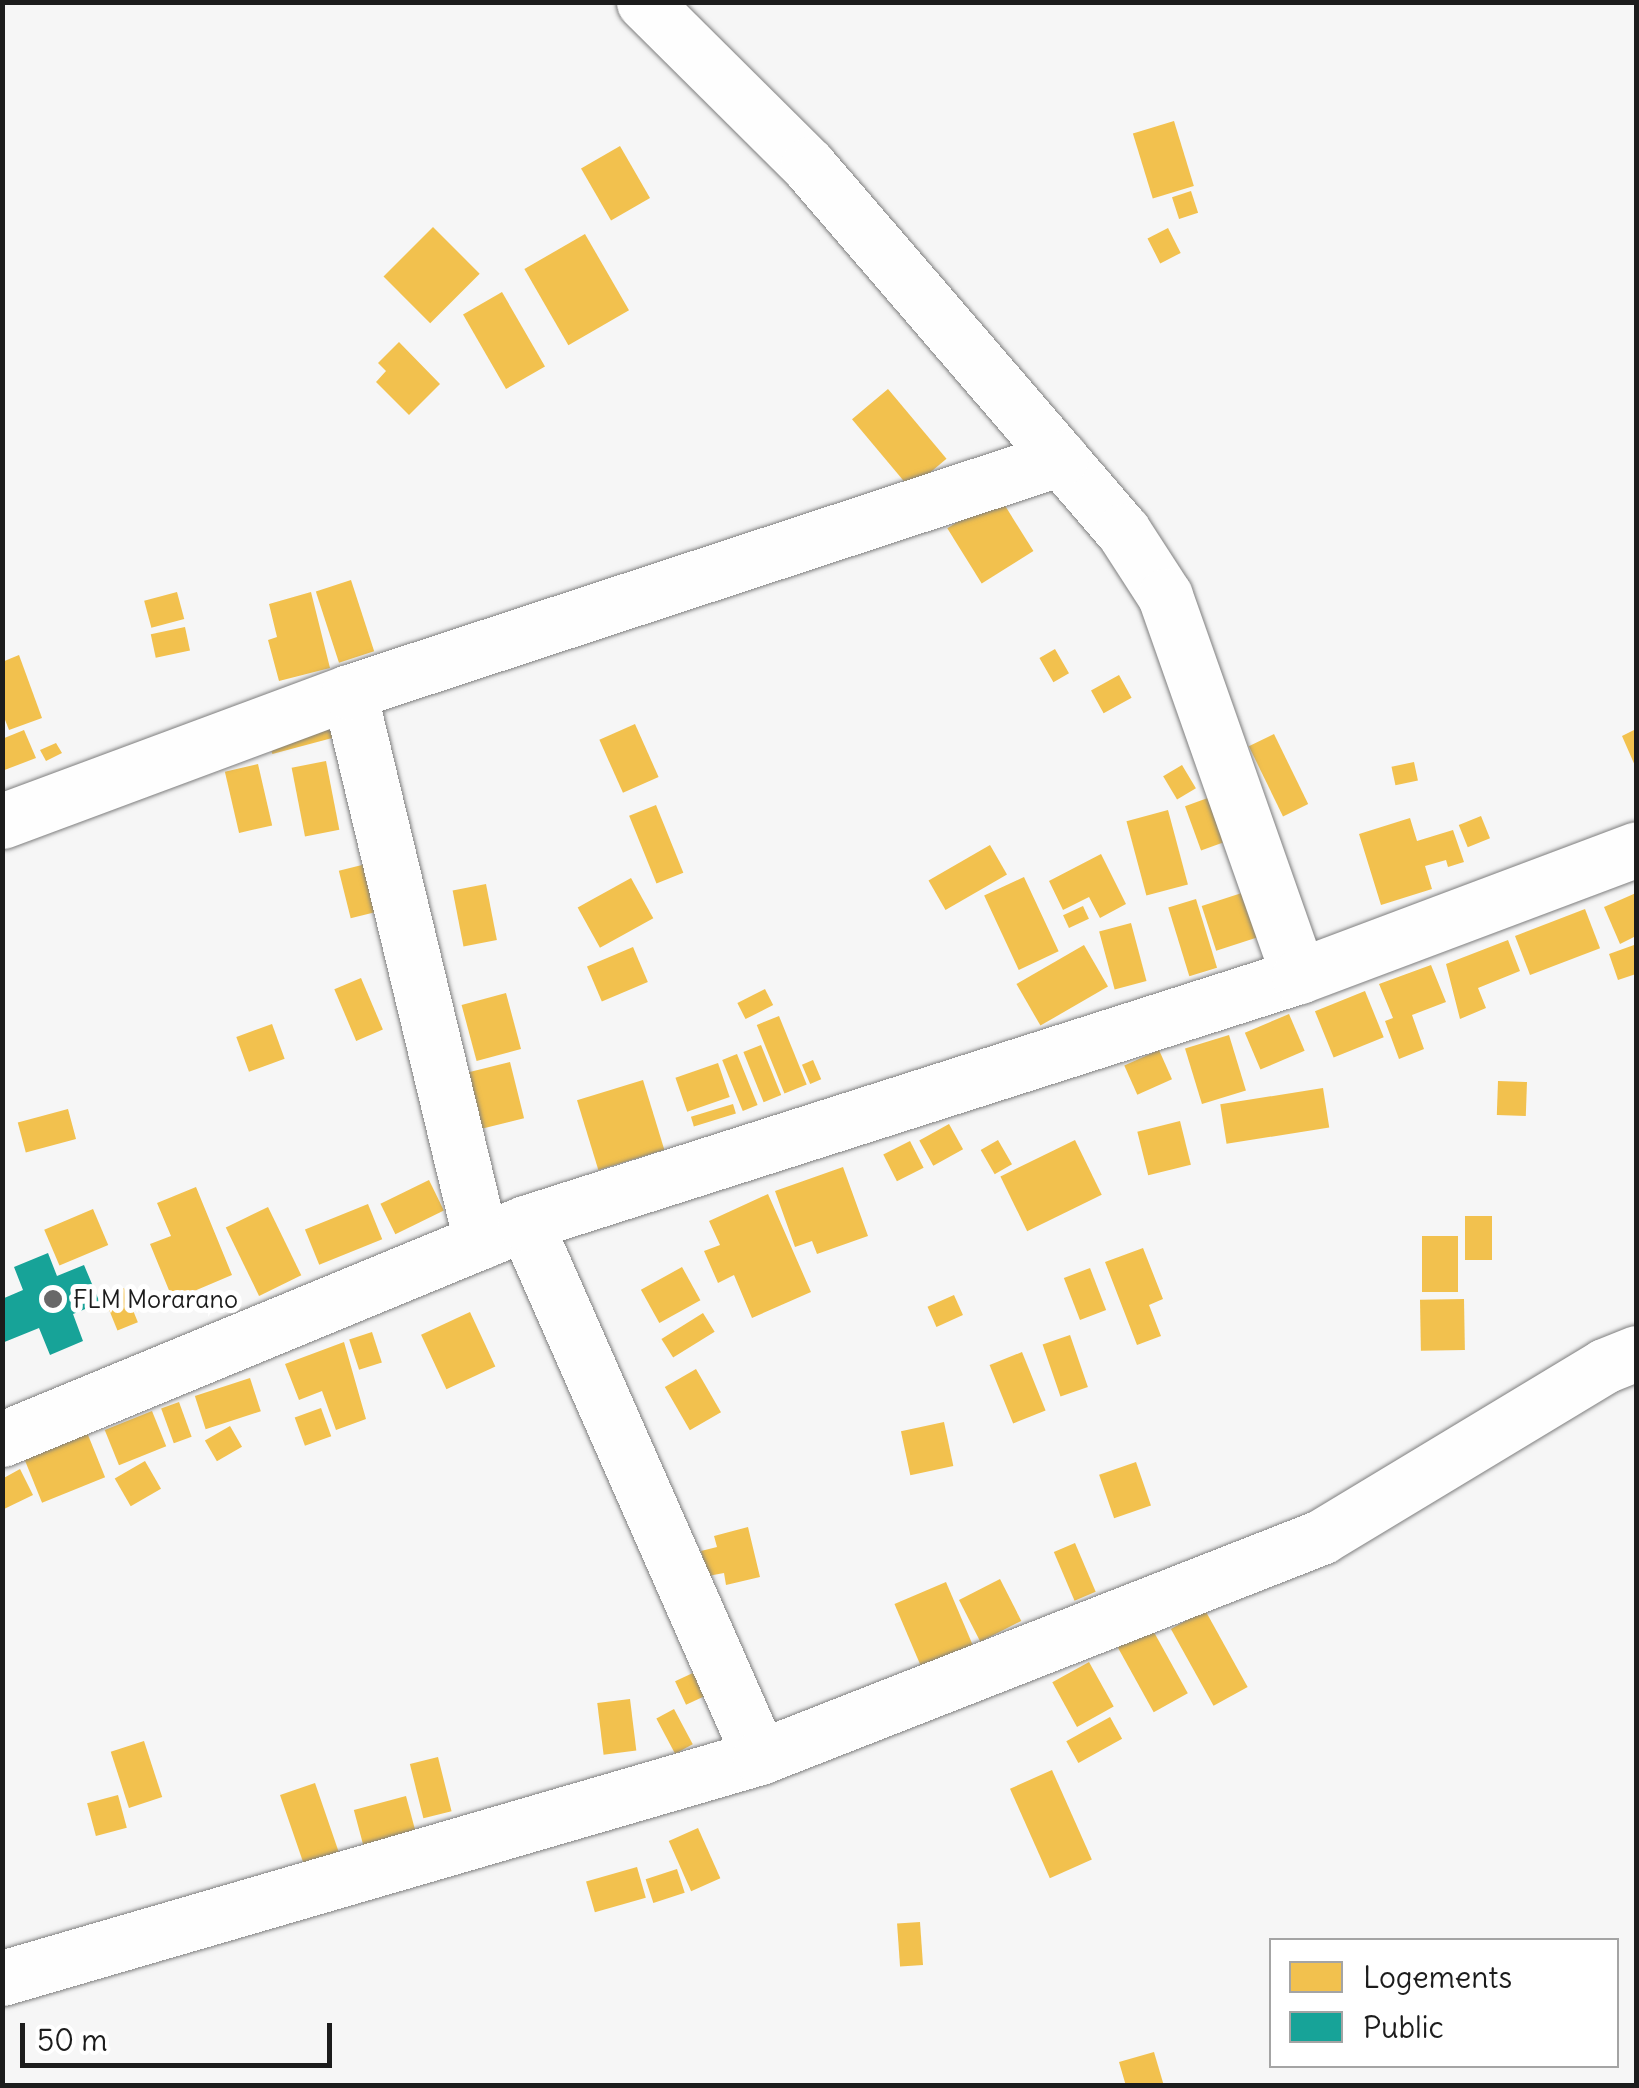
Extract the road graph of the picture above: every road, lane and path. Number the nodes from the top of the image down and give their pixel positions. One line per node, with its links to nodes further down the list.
1 (644, 2): 2 (street)
2 (1061, 458): 3 (street); 6 (street)
3 (349, 692): 4 (street); 7 (street)
4 (2, 821)
5 (1636, 850): 6 (street)
6 (1299, 976): 7 (street)
7 (503, 1232): 9 (street); 10 (street)
8 (1636, 1353): 10 (street)
9 (2, 1440)
10 (760, 1757): 11 (street)
11 (2, 1978)

